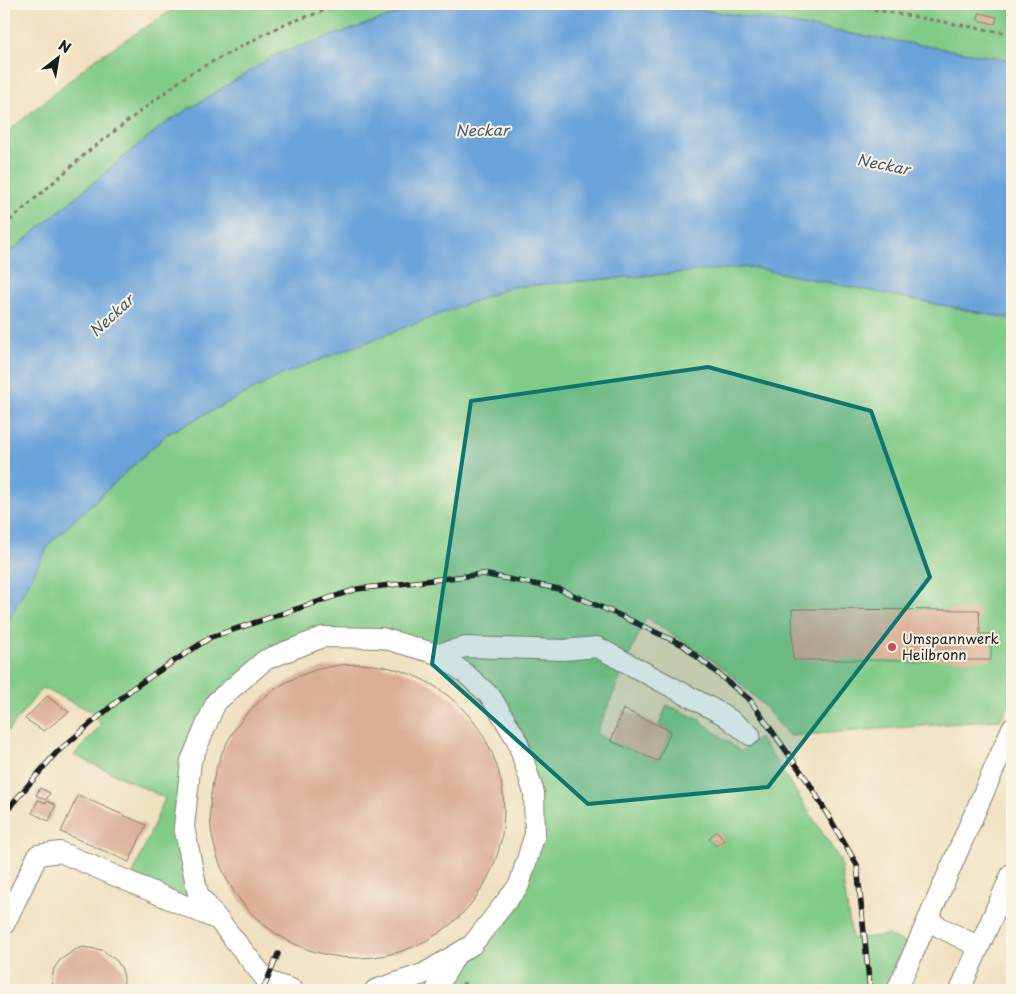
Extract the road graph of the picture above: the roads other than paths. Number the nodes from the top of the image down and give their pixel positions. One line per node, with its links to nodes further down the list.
1 (438, 654): 3 (street); 5 (street); 9 (street)
2 (1012, 728): 6 (street)
3 (750, 735)
4 (1012, 873): 8 (street)
5 (218, 920): 7 (street); 10 (street)
6 (928, 920): 8 (street); 14 (street)
7 (4, 925)
8 (979, 946): 15 (street)
9 (457, 954): 12 (street); 13 (street)
10 (261, 984): 11 (street)
11 (293, 990)
12 (375, 990)
13 (436, 990)
14 (897, 990)
15 (960, 990)

